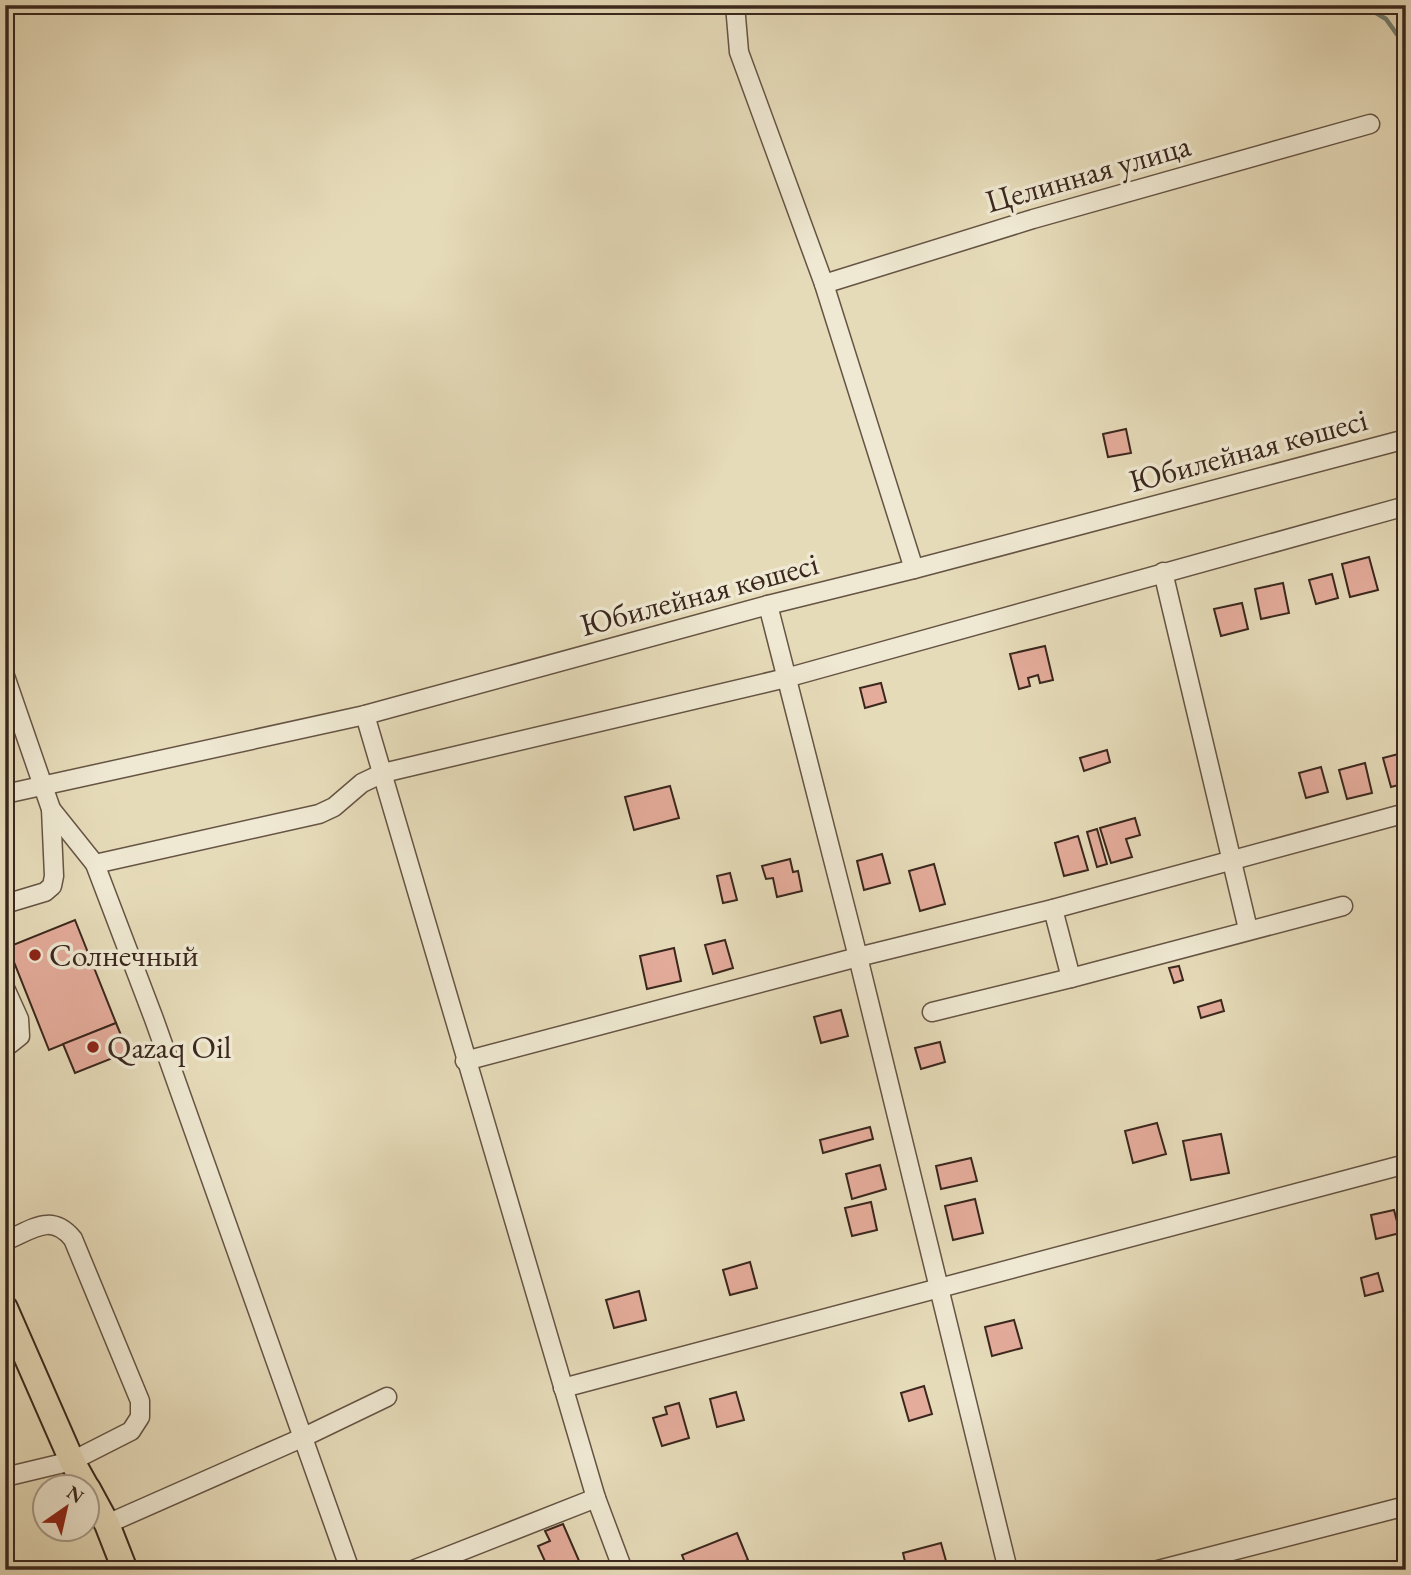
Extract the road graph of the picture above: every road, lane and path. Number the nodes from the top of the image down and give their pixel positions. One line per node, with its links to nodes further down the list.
1 (734, 5): 3 (street)
2 (1370, 124): 3 (street, Целинная улица)
3 (824, 284): 6 (street)
4 (1406, 439): 6 (street, Юбилейная көшесі)
5 (1406, 506): 7 (street)
6 (914, 569): 8 (street, Юбилейная көшесі)
7 (1163, 572): 10 (street); 17 (street)
8 (768, 605): 10 (street); 11 (street, Юбилейная көшесі)
9 (5, 676): 13 (street)
10 (786, 678): 12 (street); 23 (street)
11 (365, 715): 12 (street); 13 (street, Юбилейная көшесі)
12 (383, 773): 18 (street); 28 (street)
13 (44, 785): 14 (street, Юбилейная көшесі); 15 (street)
14 (5, 794)
15 (51, 809): 18 (street); 19 (street)
16 (1406, 813): 17 (street)
17 (1233, 860): 21 (street); 22 (street)
18 (95, 864): 35 (street)
19 (5, 904)
20 (1343, 906): 22 (street)
21 (1054, 909): 23 (street); 24 (street)
22 (1248, 929): 24 (street)
23 (858, 957): 28 (street); 31 (street)
24 (1070, 978): 26 (street)
25 (5, 988): 27 (street)
26 (932, 1012)
27 (5, 1048)
28 (465, 1061): 33 (street)
29 (1406, 1164): 31 (street)
30 (5, 1241): 36 (street)
31 (937, 1287): 33 (street); 48 (street)
32 (5, 1308): 36 (highway)
33 (563, 1388): 39 (street)
34 (387, 1397): 35 (street)
35 (304, 1437): 42 (street); 45 (street)
36 (72, 1461): 37 (highway); 38 (street)
37 (79, 1474)
38 (5, 1477)
39 (596, 1499): 46 (street); 47 (street)
40 (1406, 1506): 43 (street)
41 (102, 1515): 42 (highway)
42 (107, 1524): 44 (highway)
43 (1186, 1566): 49 (street)
44 (125, 1570)
45 (350, 1570)
46 (413, 1570)
47 (623, 1570)
48 (1008, 1570)
49 (1158, 1570)

